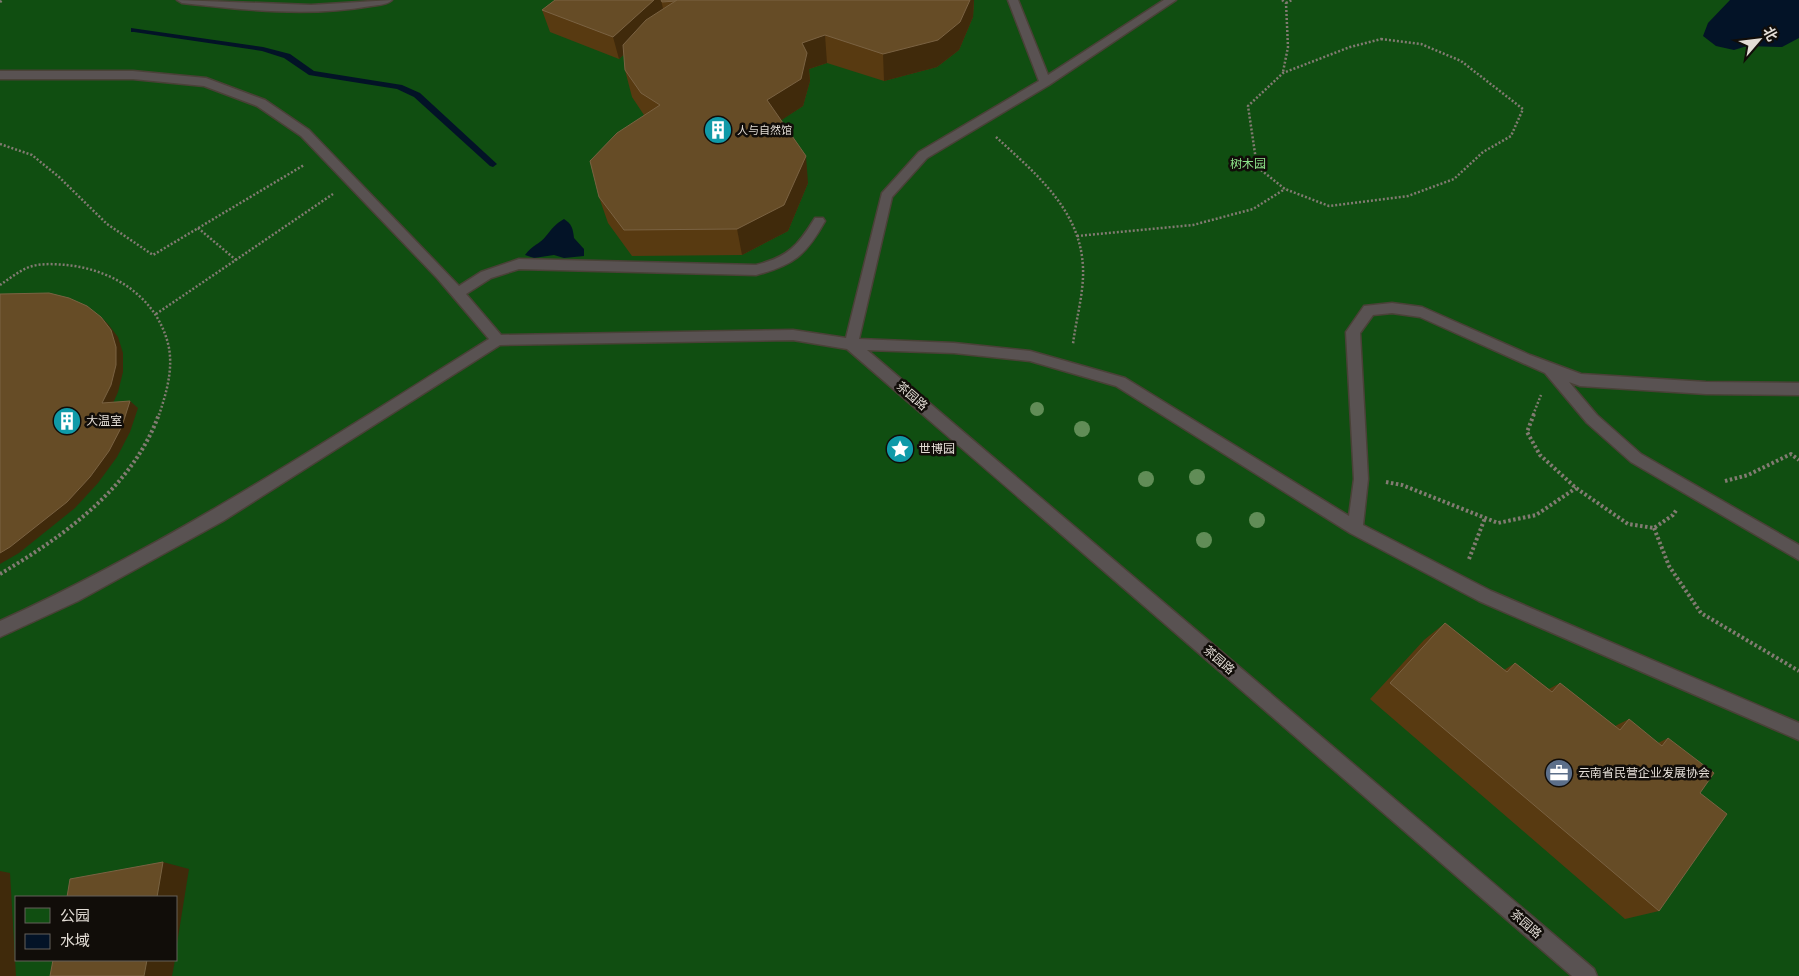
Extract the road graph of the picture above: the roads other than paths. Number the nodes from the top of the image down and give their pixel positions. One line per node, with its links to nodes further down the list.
1 (182, 0): 2 (lane)
2 (387, 0)
3 (1013, 0): 6 (lane)
4 (1171, 0): 6 (lane)
5 (0, 75): 8 (lane)
6 (1045, 82): 10 (lane)
7 (819, 221): 8 (lane)
8 (458, 293): 9 (lane)
9 (498, 340): 10 (lane); 15 (lane)
10 (851, 344): 13 (lane); 17 (lane, 茶园路)
11 (1551, 370): 12 (lane); 13 (lane); 14 (lane)
12 (1799, 389)
13 (1355, 528): 16 (lane)
14 (1799, 553)
15 (0, 629)
16 (1799, 732)
17 (1587, 976)

